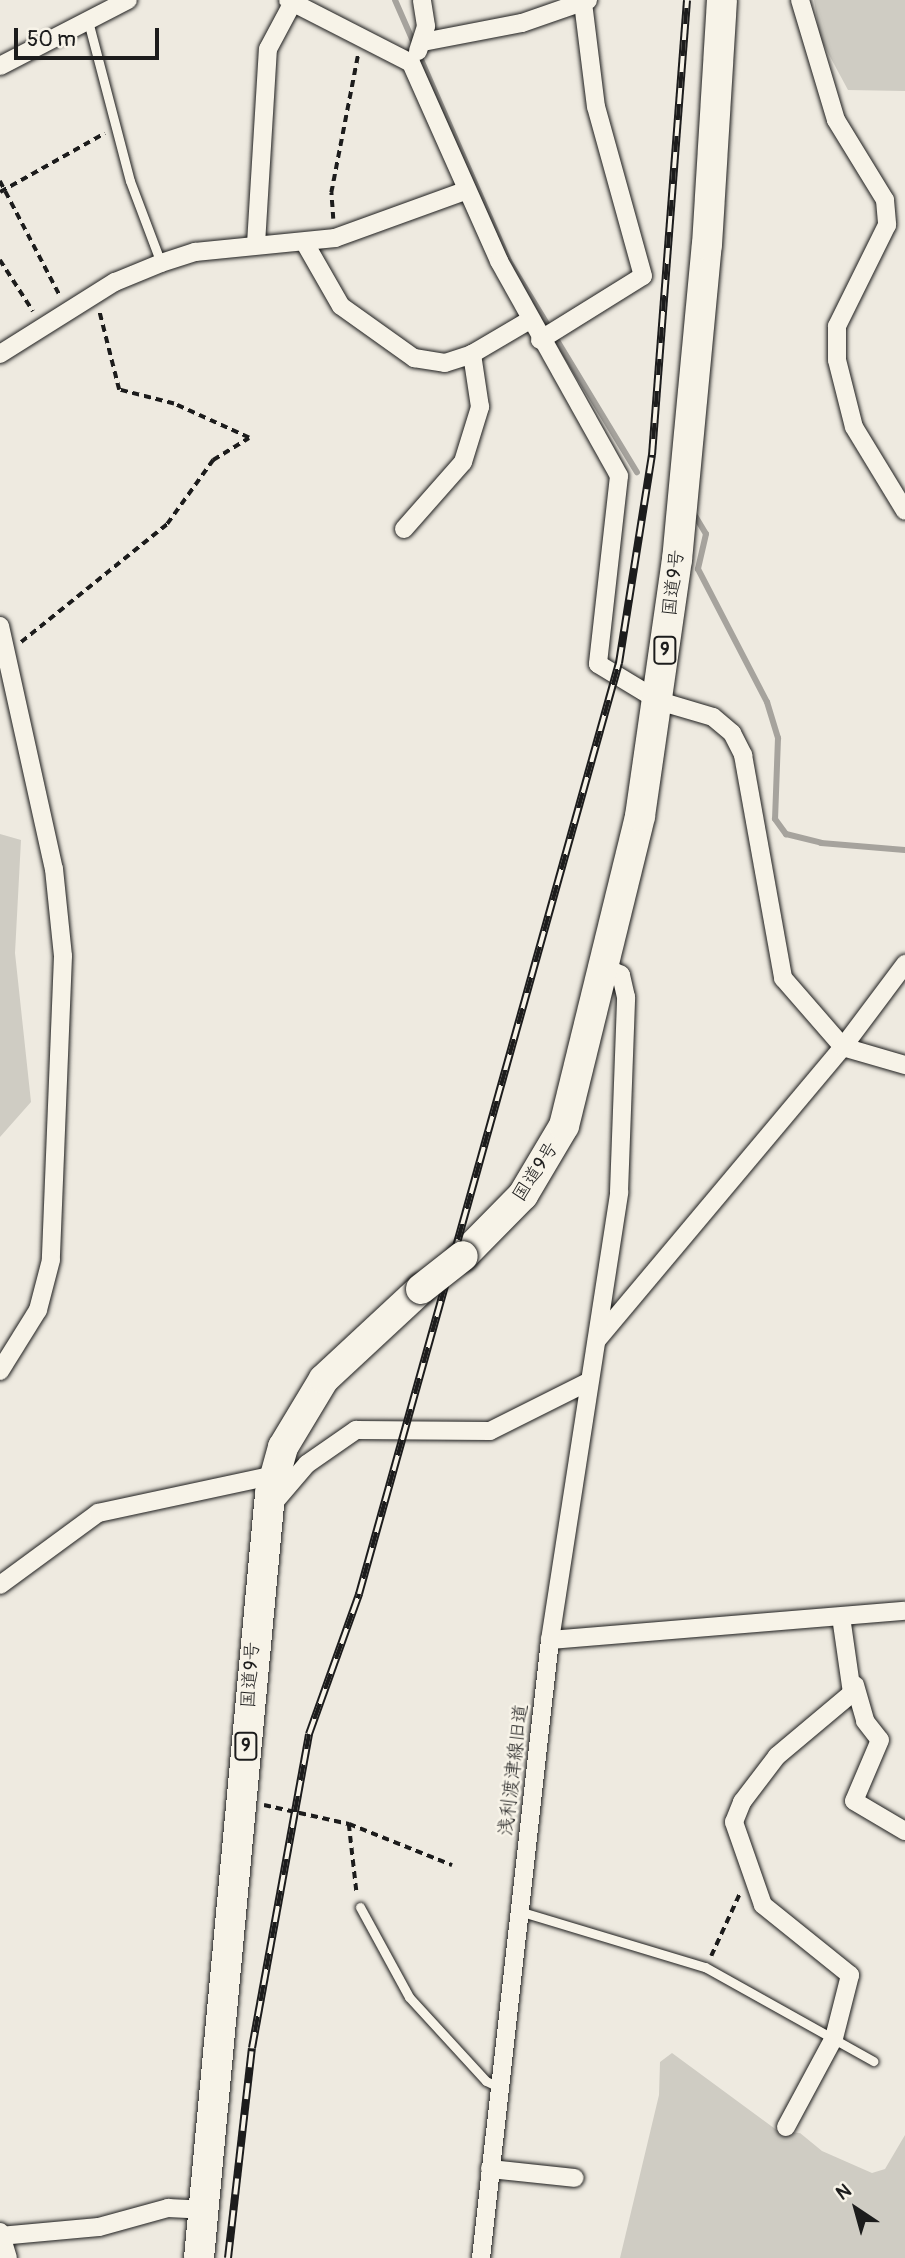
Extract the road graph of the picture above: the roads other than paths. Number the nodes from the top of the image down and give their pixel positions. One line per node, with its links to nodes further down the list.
1 (128, 0): 7 (street)
2 (422, 0): 8 (street)
3 (722, 0): 21 (highway, 国道9号 / 9)
4 (800, 0): 18 (street)
5 (585, 2): 8 (street); 15 (street)
6 (289, 3): 8 (street); 11 (street)
7 (88, 20): 9 (street); 13 (lane)
8 (418, 51): 10 (street)
9 (0, 66)
10 (465, 191): 12 (street); 14 (street)
11 (256, 244): 12 (street); 13 (street)
12 (306, 245): 17 (street)
13 (161, 263): 16 (street)
14 (530, 320): 15 (street); 17 (street)
15 (547, 336): 21 (street)
16 (0, 354)
17 (472, 354): 19 (street)
18 (905, 511)
19 (404, 529)
20 (0, 626): 27 (street)
21 (659, 701): 23 (highway, 国道9号 / 9); 24 (street)
22 (905, 964): 24 (street)
23 (607, 968): 26 (street, 浅利渡津線旧道); 29 (highway, 国道9号 / 9, bridge)
24 (844, 1047): 25 (street); 26 (street)
25 (905, 1065)
26 (596, 1341): 28 (street, 浅利渡津線旧道)
27 (0, 1371)
28 (588, 1382): 30 (street); 34 (street, 浅利渡津線旧道)
29 (275, 1475): 30 (highway, 国道9号 / 9); 31 (street)
30 (265, 1513): 45 (highway, 国道9号 / 9)
31 (0, 1585)
32 (905, 1611): 33 (street)
33 (841, 1617): 34 (street); 35 (street)
34 (550, 1640): 38 (street, 浅利渡津線旧道)
35 (855, 1685): 36 (street); 39 (street)
36 (905, 1831)
37 (360, 1907): 41 (lane)
38 (519, 1911): 39 (lane); 41 (street, 浅利渡津線旧道)
39 (834, 2038): 40 (lane); 42 (street)
40 (873, 2061)
41 (499, 2087): 43 (street, 浅利渡津線旧道)
42 (786, 2127)
43 (490, 2169): 44 (street); 49 (street, 浅利渡津線旧道)
44 (575, 2178)
45 (203, 2210): 46 (street); 48 (highway, 国道9号 / 9)
46 (0, 2235): 47 (street)
47 (8, 2258)
48 (199, 2258)
49 (481, 2258)

